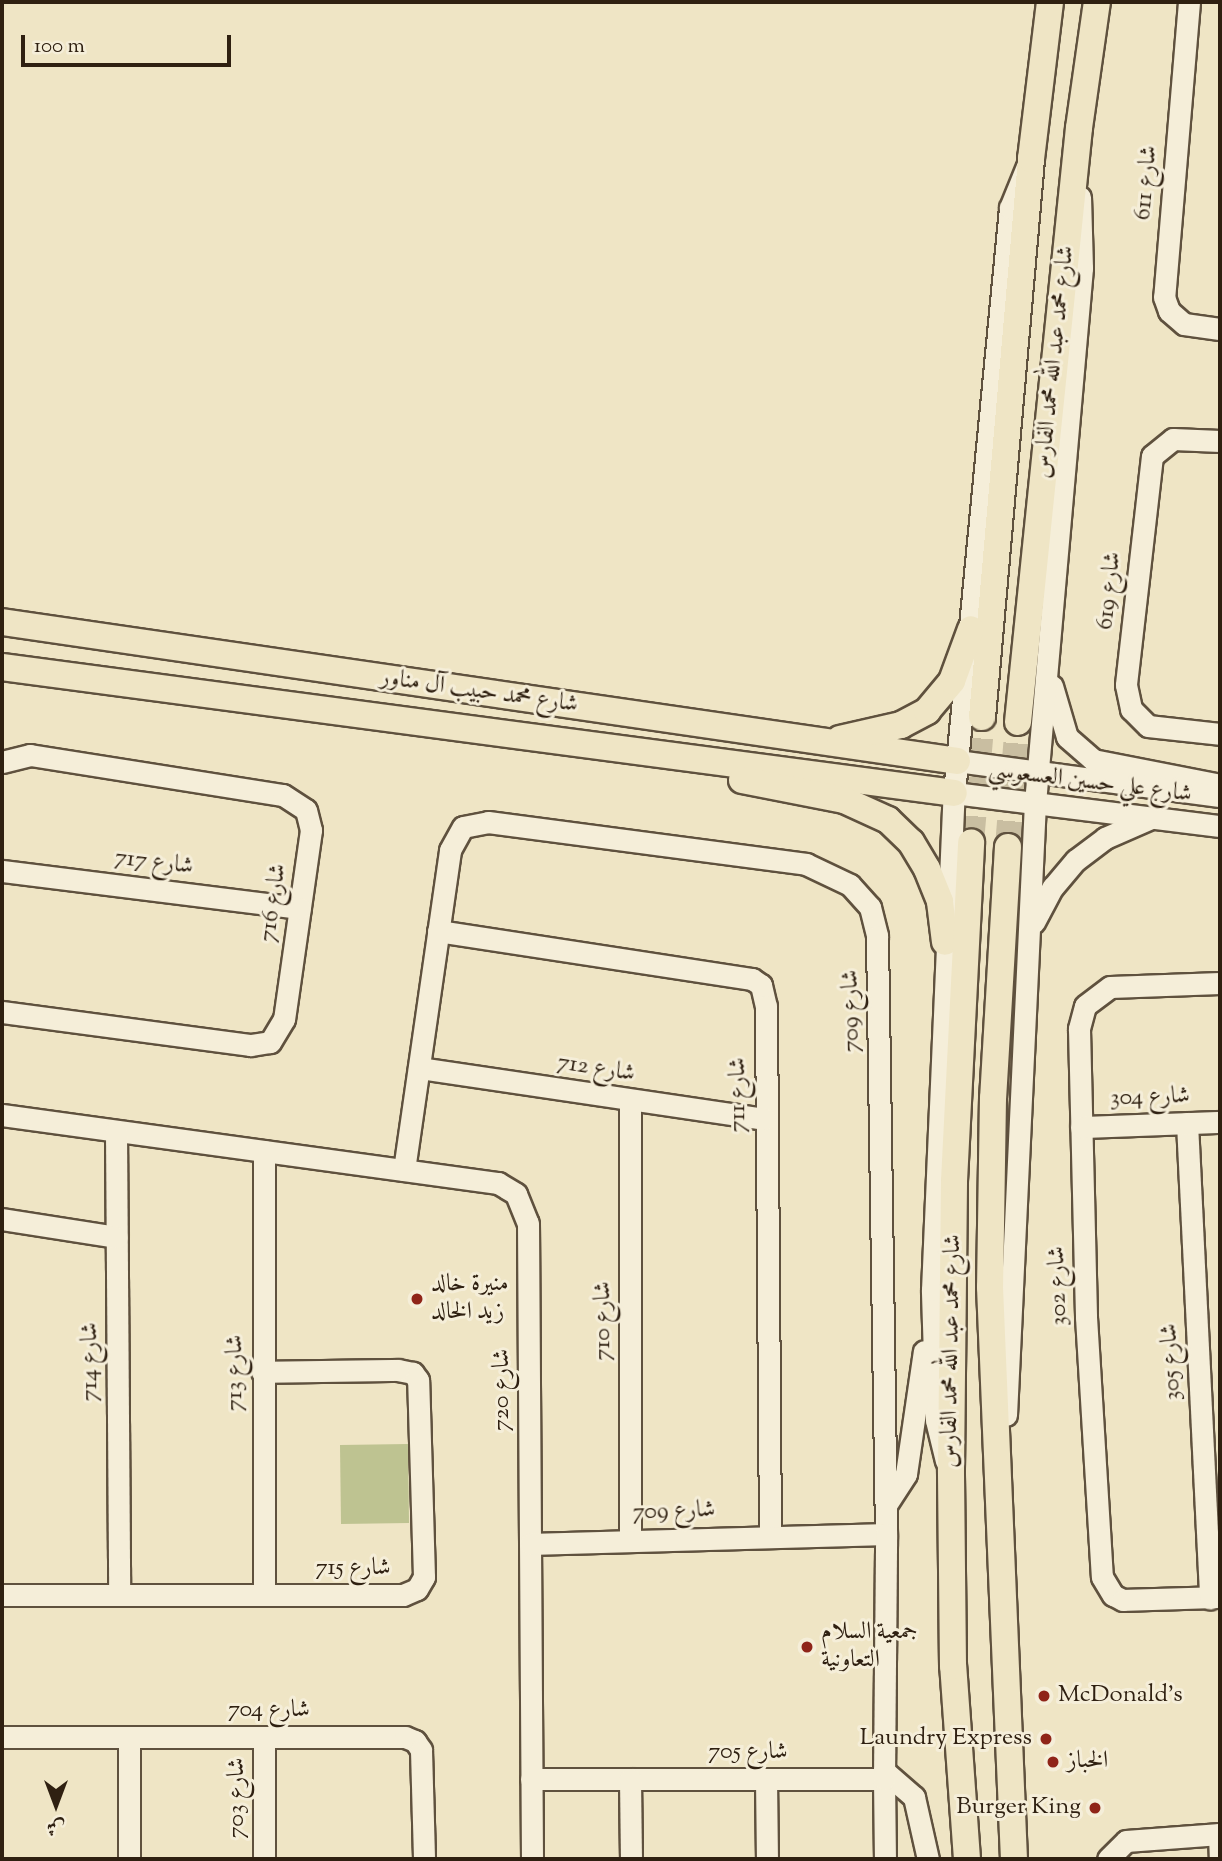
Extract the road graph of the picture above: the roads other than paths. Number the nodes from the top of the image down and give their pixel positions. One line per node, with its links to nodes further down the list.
1 (1050, 2): 4 (main road, شارع محمد عبد الله محمد الفارس)
2 (1099, 2): 5 (main road, شارع محمد عبد الله محمد الفارس)
3 (1189, 2): 6 (street, شارع 611)
4 (1031, 159): 9 (street); 12 (main road, شارع محمد عبد الله محمد الفارس)
5 (1076, 165): 11 (street); 13 (main road, شارع محمد عبد الله محمد الفارس)
6 (1220, 329)
7 (1220, 441): 14 (street, شارع 619)
8 (2, 622): 15 (main road, شارع محمد حبيب آل مناور)
9 (971, 629): 15 (main road); 17 (street)
10 (2, 667): 16 (main road, شارع محمد حبيب آل مناور)
11 (1047, 667): 19 (street); 20 (street)
12 (982, 717)
13 (1018, 722)
14 (1220, 734)
15 (821, 742): 17 (main road, شارع محمد حبيب آل مناور)
16 (664, 753): 21 (main road, شارع محمد حبيب آل مناور); 32 (main road)
17 (957, 761): 19 (street, شارع علي حسين العسعوسي); 21 (street)
18 (2, 762): 29 (street, شارع 716)
19 (1038, 772): 22 (street, شارع علي حسين العسعوسي); 23 (street)
20 (1220, 785)
21 (954, 793): 23 (street, شارع علي حسين العسعوسي); 32 (street)
22 (1220, 796)
23 (1035, 803): 24 (street, شارع علي حسين العسعوسي); 31 (street)
24 (1154, 817): 25 (street, شارع علي حسين العسعوسي); 31 (street)
25 (1220, 826)
26 (971, 842): 49 (main road, شارع محمد عبد الله محمد الفارس)
27 (1008, 847): 50 (main road, شارع محمد عبد الله محمد الفارس)
28 (2, 871): 29 (street, شارع 717)
29 (300, 908): 34 (street, شارع 716)
30 (438, 931): 35 (street, شارع 709); 38 (street, شارع 711); 51 (street, شارع 709)
31 (1029, 934): 50 (street)
32 (945, 942): 47 (street)
33 (1220, 983): 41 (street, شارع 302)
34 (2, 1012)
35 (419, 1068): 36 (street, شارع 712); 44 (street, شارع 709)
36 (630, 1101): 38 (street, شارع 712); 54 (street, شارع 710)
37 (2, 1115): 42 (street, شارع 720)
38 (765, 1119): 53 (street, شارع 711)
39 (1220, 1122): 40 (street, شارع 304)
40 (1187, 1124): 41 (street, شارع 304); 59 (street, شارع 305)
41 (1081, 1127): 59 (street, شارع 302)
42 (116, 1131): 43 (street, شارع 720); 46 (street, شارع 714)
43 (264, 1151): 44 (street, شارع 720); 48 (street, شارع 713)
44 (404, 1170): 55 (street, شارع 720)
45 (2, 1219): 46 (street)
46 (117, 1237): 56 (street, شارع 714)
47 (932, 1290): 49 (street); 51 (street)
48 (262, 1372): 58 (street, شارع 713); 58 (street, شارع 715)
49 (951, 1469): 70 (main road, شارع محمد عبد الله محمد الفارس)
50 (997, 1476): 79 (main road, شارع محمد عبد الله محمد الفارس)
51 (886, 1505): 52 (street, شارع 709)
52 (886, 1534): 53 (street, شارع 709); 63 (street)
53 (770, 1535): 54 (street, شارع 709)
54 (630, 1540): 55 (street, شارع 709)
55 (530, 1544): 64 (street, شارع 720)
56 (119, 1594): 57 (street, شارع 715); 58 (street, شارع 715)
57 (2, 1595)
58 (264, 1595)
59 (1215, 1597)
60 (2, 1737): 61 (street, شارع 704)
61 (129, 1737): 62 (street, شارع 704); 71 (street)
62 (264, 1737): 72 (street, شارع 703); 73 (street, شارع 704)
63 (884, 1775): 66 (street, شارع 705); 67 (street); 68 (street)
64 (531, 1779): 65 (street, شارع 705); 74 (street, شارع 720)
65 (630, 1779): 66 (street, شارع 705); 75 (street)
66 (766, 1779): 76 (street)
67 (884, 1803): 68 (street); 77 (street)
68 (918, 1804): 78 (street)
69 (1220, 1834): 80 (street); 81 (street)
70 (966, 1856)
71 (129, 1859)
72 (264, 1859)
73 (424, 1859)
74 (532, 1859)
75 (631, 1859)
76 (767, 1859)
77 (885, 1859)
78 (928, 1859)
79 (1014, 1859)
80 (1108, 1859)
81 (1220, 1859)

